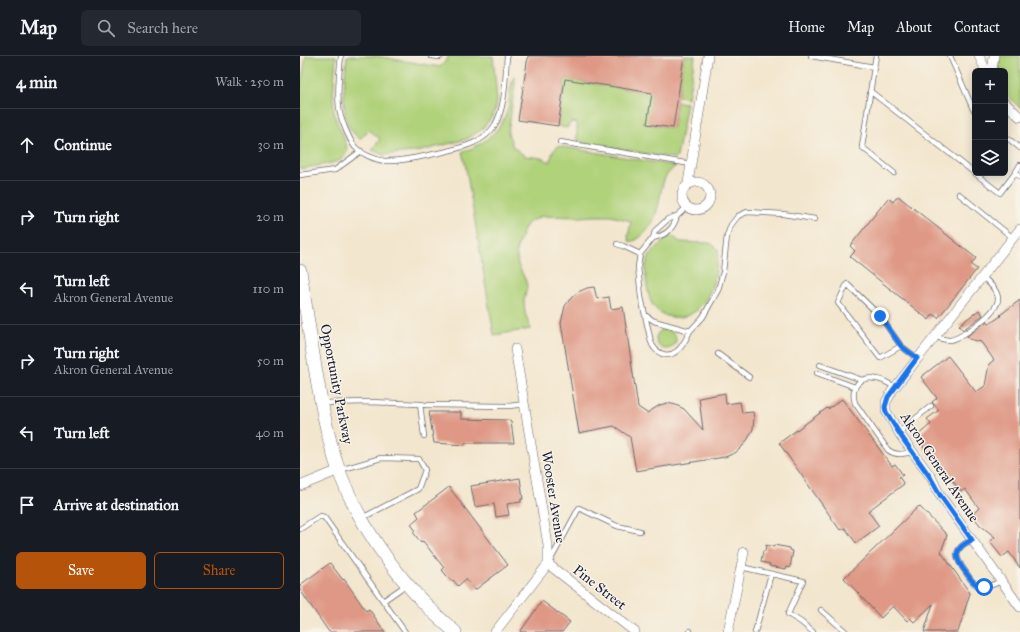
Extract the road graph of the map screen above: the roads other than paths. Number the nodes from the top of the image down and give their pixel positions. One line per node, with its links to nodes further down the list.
1 (341, 56): 21 (lane)
2 (431, 56): 3 (lane)
3 (441, 56)
4 (507, 56): 21 (lane)
5 (708, 56): 22 (street)
6 (811, 56): 11 (lane)
7 (876, 56): 11 (lane)
8 (950, 56): 16 (lane)
9 (979, 56): 12 (street)
10 (994, 56): 13 (street)
11 (874, 66): 14 (lane)
12 (985, 68)
13 (992, 68)
14 (870, 91): 24 (lane); 25 (lane)
15 (1006, 104): 17 (street)
16 (972, 107)
17 (1020, 117)
18 (1008, 138): 20 (lane)
19 (560, 142): 22 (lane)
20 (1020, 148)
21 (361, 151): 26 (lane)
22 (691, 164): 28 (street)
23 (1020, 165): 25 (lane)
24 (894, 173)
25 (1015, 173): 27 (lane)
26 (300, 175)
27 (1020, 177)
28 (688, 183): 30 (street); 30 (street)
29 (959, 194): 35 (lane)
30 (687, 207): 31 (lane)
31 (677, 216): 34 (lane); 34 (lane)
32 (815, 219): 41 (lane)
33 (1020, 229): 35 (street, Akron General Avenue)
34 (653, 238): 37 (lane)
35 (1013, 238): 39 (street, Akron General Avenue)
36 (617, 244): 37 (lane)
37 (640, 254): 40 (lane)
38 (300, 271): 53 (main road, Opportunity Parkway)
39 (982, 276): 42 (street, Akron General Avenue); 42 (lane)
40 (645, 316): 41 (lane); 41 (lane)
41 (690, 331)
42 (935, 336): 46 (street, Akron General Avenue)
43 (901, 346): 43 (lane); 46 (lane)
44 (516, 349): 55 (street, Wooster Avenue)
45 (718, 354): 49 (lane)
46 (917, 358): 52 (street, Akron General Avenue)
47 (820, 365): 50 (lane)
48 (817, 373): 51 (lane)
49 (750, 377)
50 (862, 380): 51 (lane); 52 (lane)
51 (855, 387): 59 (lane)
52 (895, 387): 57 (street, Akron General Avenue)
53 (321, 403): 54 (lane); 60 (main road, Opportunity Parkway)
54 (420, 404): 55 (lane); 58 (lane)
55 (525, 404): 67 (street, Wooster Avenue)
56 (931, 406): 57 (lane)
57 (899, 432): 59 (street, Akron General Avenue)
58 (424, 436)
59 (912, 452): 65 (street, Akron General Avenue)
60 (339, 470): 61 (street); 62 (main road, Opportunity Parkway); 62 (lane)
61 (300, 486)
62 (361, 518): 71 (main road, Opportunity Parkway)
63 (300, 528): 72 (lane)
64 (640, 530): 67 (lane)
65 (972, 540): 70 (street, Akron General Avenue); 70 (lane)
66 (744, 552): 68 (street)
67 (548, 564): 77 (street, Wooster Avenue); 78 (street, Pine Street)
68 (741, 567): 69 (lane); 79 (street)
69 (771, 574): 80 (lane); 81 (lane)
70 (1002, 581): 73 (street, Akron General Avenue)
71 (407, 584): 72 (lane); 76 (main road, Opportunity Parkway)
72 (383, 601): 75 (lane)
73 (1020, 607)
74 (821, 610): 82 (lane)
75 (405, 632)
76 (455, 632)
77 (495, 632)
78 (635, 632)
79 (728, 632)
80 (755, 632)
81 (813, 632)
82 (846, 632)

